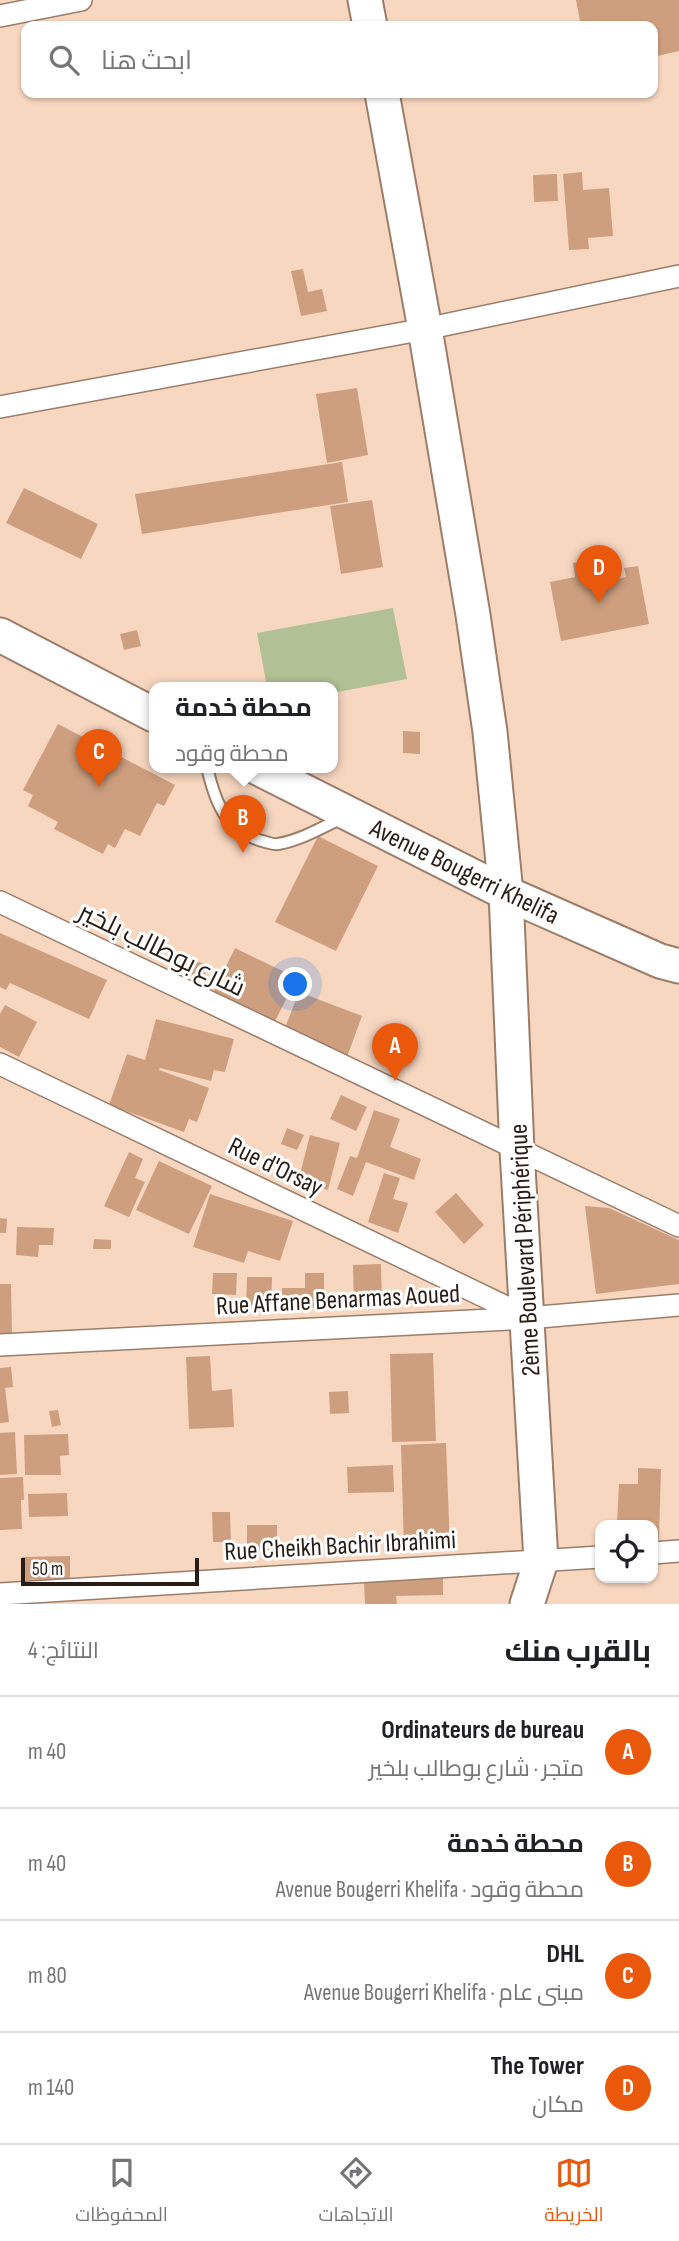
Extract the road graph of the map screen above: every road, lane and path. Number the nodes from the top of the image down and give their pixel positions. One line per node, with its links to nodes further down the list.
1 (81, 0): 3 (street)
2 (365, 0): 4 (main road)
3 (11, 9)
4 (369, 21)
5 (383, 98): 7 (main road, 2ème Boulevard Périphérique)
6 (679, 276): 7 (street)
7 (425, 329): 8 (street); 14 (main road, 2ème Boulevard Périphérique)
8 (0, 407)
9 (0, 635): 10 (main road)
10 (149, 712)
11 (208, 773): 13 (lane)
12 (268, 773): 13 (main road, Avenue Bougerri Khelifa)
13 (349, 814): 14 (main road, Avenue Bougerri Khelifa)
14 (506, 893): 16 (main road, Avenue Bougerri Khelifa); 18 (main road, 2ème Boulevard Périphérique)
15 (0, 902): 18 (street, شارع بوطالب بلخير)
16 (679, 966)
17 (0, 1064): 21 (street, Rue d'Orsay)
18 (517, 1150): 19 (street, شارع بوطالب بلخير); 21 (main road, 2ème Boulevard Périphérique)
19 (679, 1226)
20 (679, 1305): 21 (street, Rue Affane Benarmas Aoued)
21 (528, 1318): 22 (street, Rue Affane Benarmas Aoued); 26 (main road, 2ème Boulevard Périphérique)
22 (0, 1345)
23 (679, 1551): 24 (street)
24 (658, 1553)
25 (595, 1557): 26 (street, Rue Cheikh Bachir Ibrahimi)
26 (541, 1561): 27 (street, Rue Cheikh Bachir Ibrahimi); 28 (main road, 2ème Boulevard Périphérique)
27 (0, 1594)
28 (527, 1604)

